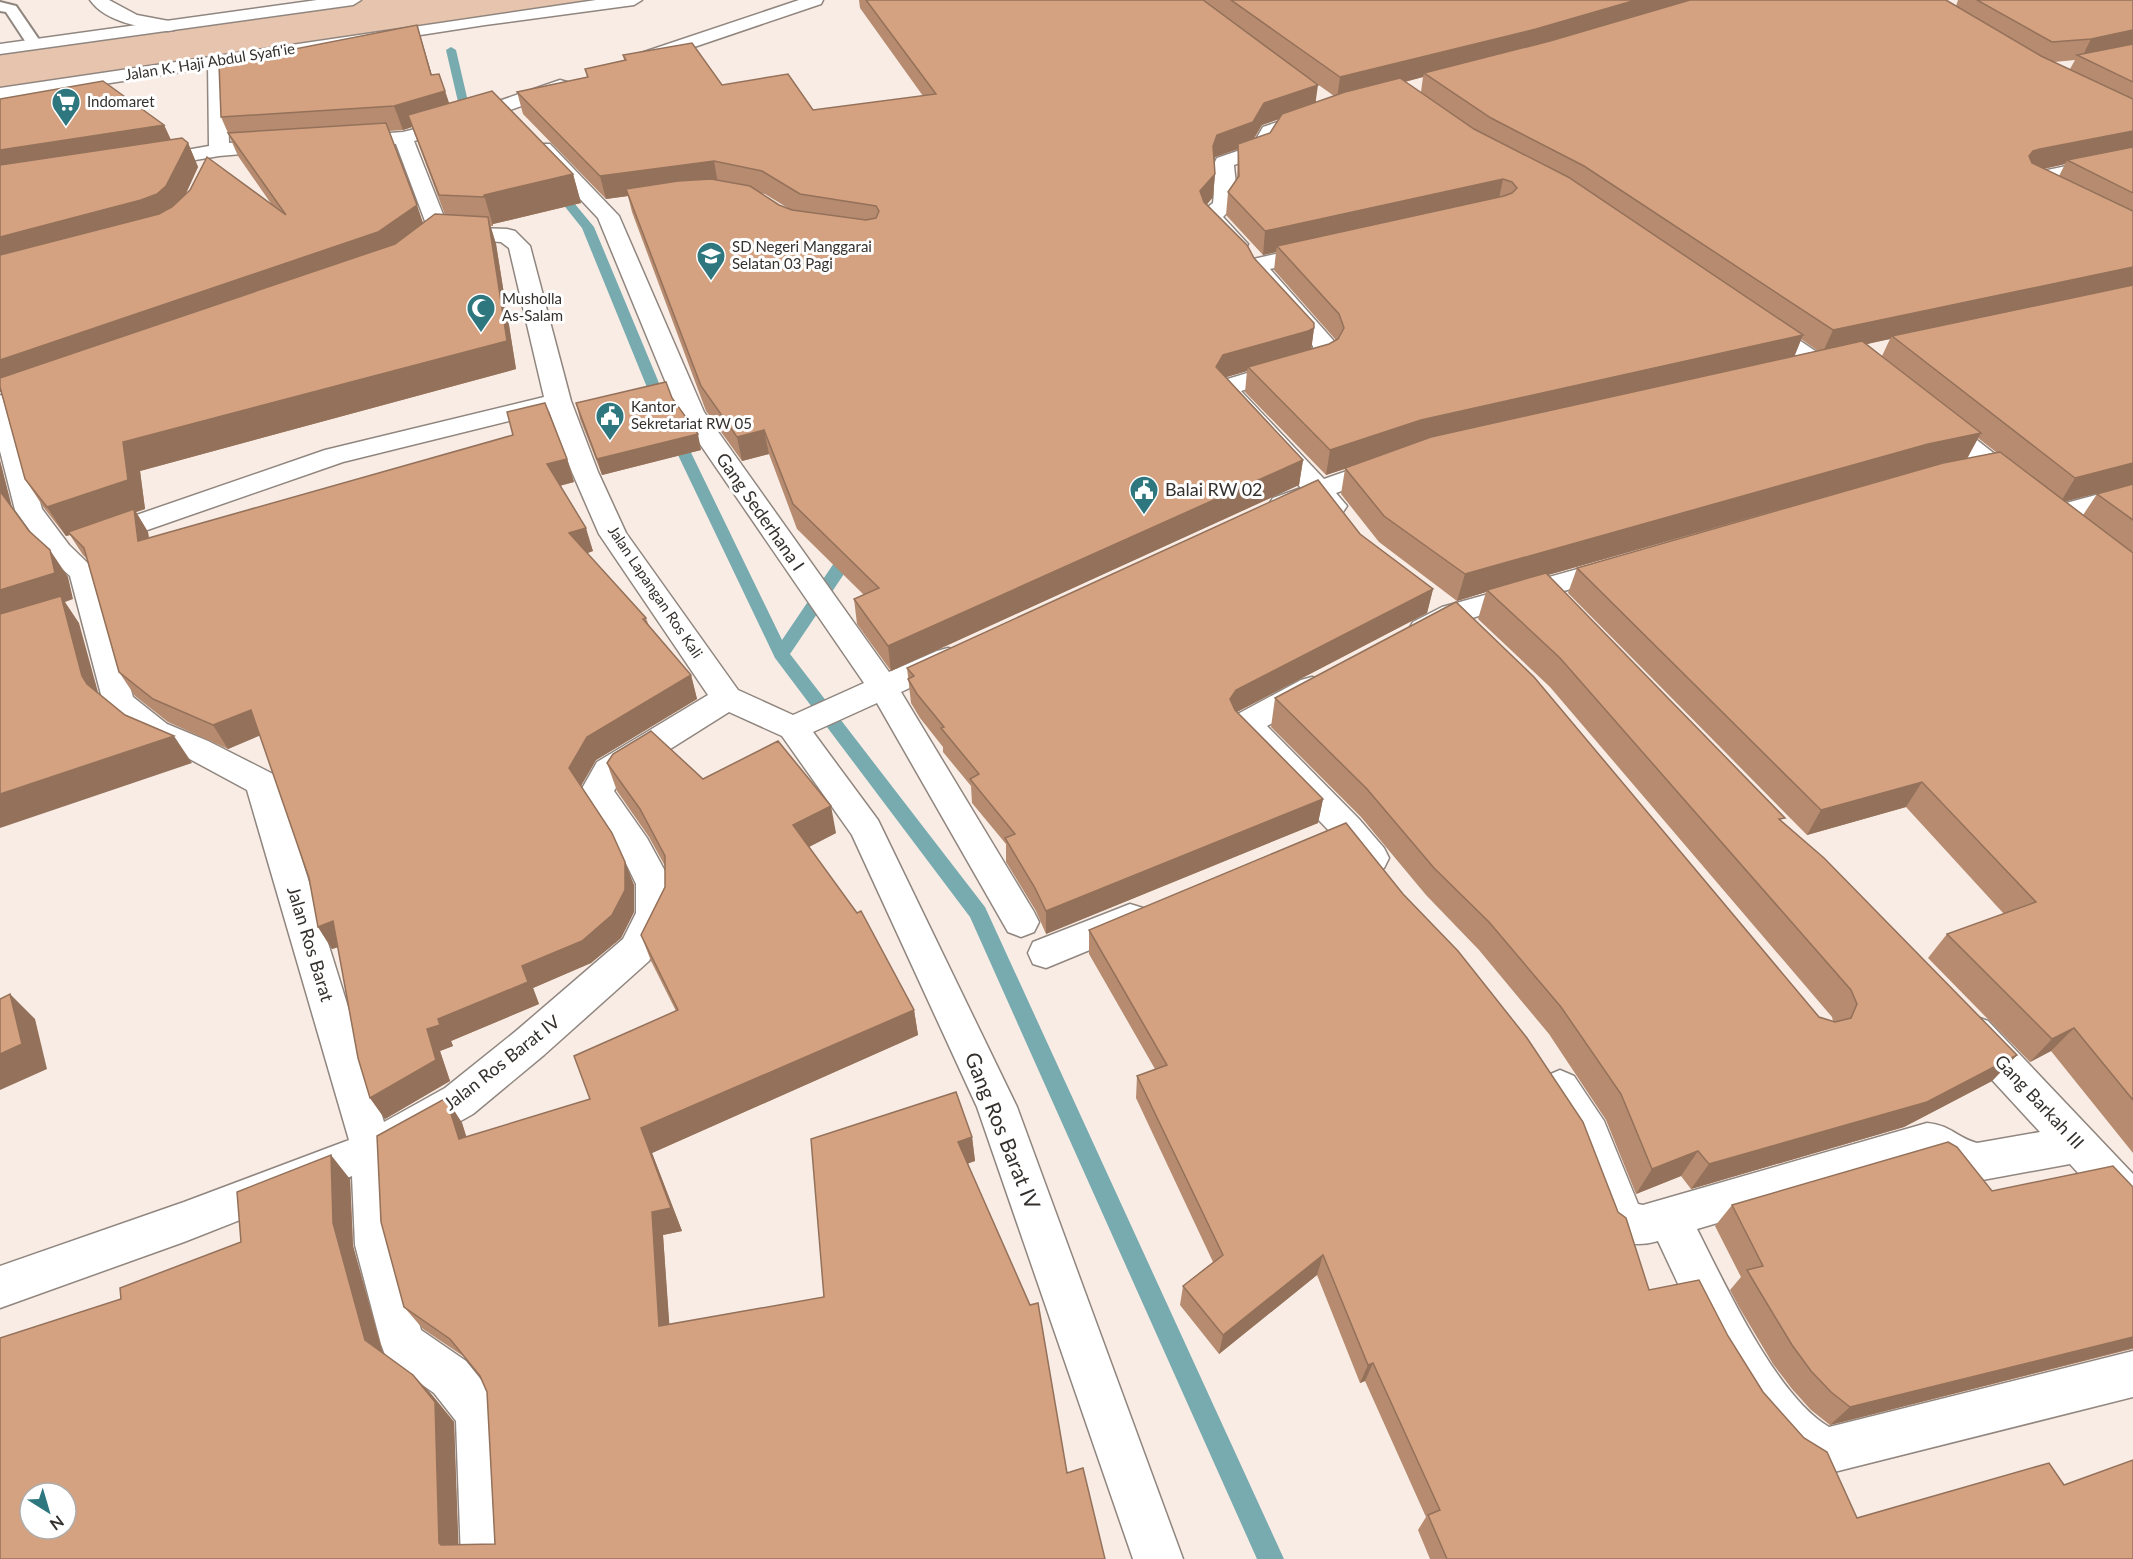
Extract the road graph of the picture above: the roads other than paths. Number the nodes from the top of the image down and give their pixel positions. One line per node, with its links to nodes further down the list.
1 (98, 0): 6 (street)
2 (353, 0): 6 (street)
3 (634, 0): 9 (street, Jalan K. Haji Abdul Syafi'ie)
4 (812, 0): 10 (street)
5 (0, 6): 7 (lane)
6 (168, 26): 7 (street)
7 (34, 44): 8 (street)
8 (0, 49)
9 (217, 62): 12 (street, Jalan K. Haji Abdul Syafi'ie); 18 (street)
10 (623, 65)
11 (579, 80): 14 (street)
12 (0, 94)
13 (1334, 108): 24 (street)
14 (508, 117): 15 (street); 49 (street, Gang Sederhana I)
15 (403, 138): 16 (street); 28 (street, Jalan Lapangan Ros Kali)
16 (334, 143)
17 (299, 145): 18 (street)
18 (219, 150): 20 (street); 21 (street)
19 (2133, 158): 22 (street)
20 (125, 166)
21 (209, 172)
22 (2060, 196)
23 (1339, 246): 24 (street)
24 (1257, 266): 34 (street)
25 (1738, 309): 26 (street)
26 (1784, 371)
27 (8, 400): 33 (street, Jalan Ros Barat)
28 (558, 401): 40 (street); 50 (street, Jalan Lapangan Ros Kali)
29 (1919, 407): 31 (street)
30 (1406, 459): 34 (street)
31 (1992, 465): 32 (street); 36 (street)
32 (1958, 472)
33 (10, 488): 40 (street, Jalan Ros Barat)
34 (1320, 489): 37 (street); 38 (street)
35 (2133, 493): 36 (street)
36 (2054, 515): 39 (street)
37 (1254, 517)
38 (1347, 524)
39 (2081, 535)
40 (59, 551): 59 (street, Jalan Ros Barat)
41 (1647, 558): 42 (street)
42 (1543, 588): 43 (street); 44 (street)
43 (1443, 607): 45 (street); 46 (street)
44 (1568, 614)
45 (1478, 639)
46 (1400, 641)
47 (969, 648): 49 (street)
48 (1338, 674): 52 (street)
49 (871, 694): 51 (street); 54 (street, Gang Sederhana I)
50 (727, 698): 51 (street); 59 (street, Jalan Ros Barat IV)
51 (796, 727): 65 (street, Gang Ros Barat IV)
52 (1390, 880)
53 (1164, 904): 55 (street)
54 (1022, 922)
55 (1046, 953)
56 (1952, 1010): 58 (street, Gang Barkah III)
57 (1539, 1056): 61 (street)
58 (2078, 1144): 60 (street, Gang Barkah III); 61 (street)
59 (372, 1150): 62 (street, Jalan Ros Barat IV); 64 (street, Jalan Ros Barat)
60 (2133, 1203)
61 (1669, 1218): 63 (street)
62 (0, 1287)
63 (2133, 1374)
64 (486, 1559)
65 (1158, 1559)

